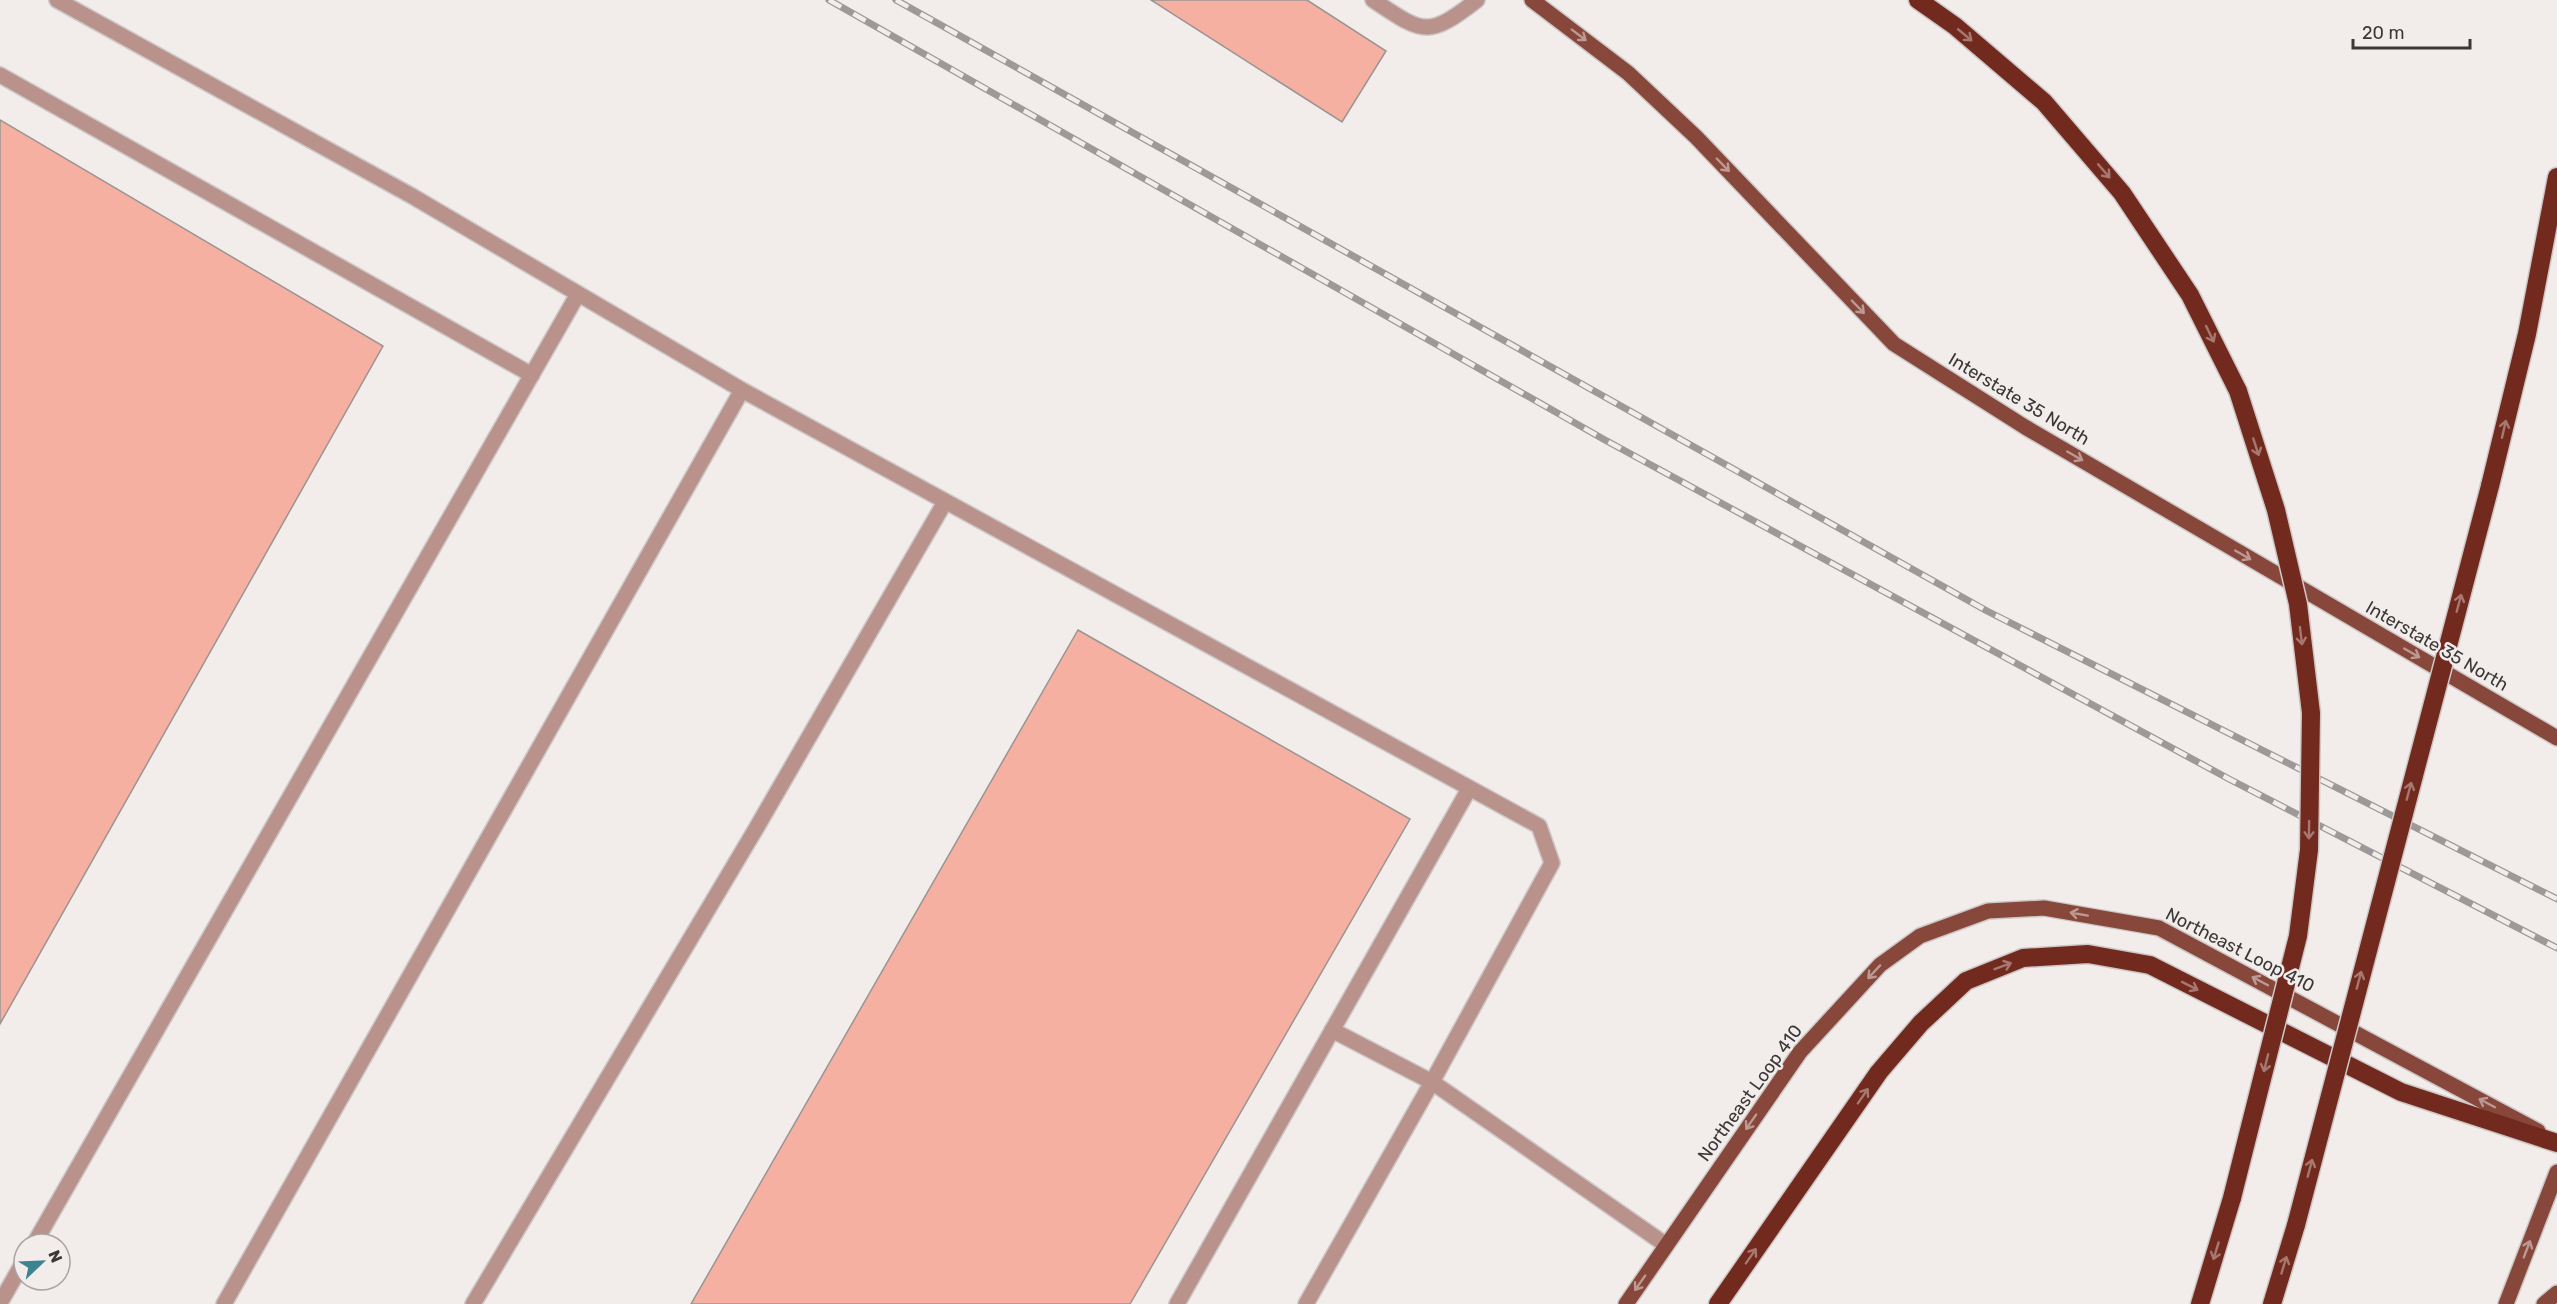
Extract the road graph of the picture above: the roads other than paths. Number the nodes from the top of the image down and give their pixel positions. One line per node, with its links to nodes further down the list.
1 (57, 0): 8 (lane)
2 (1373, 0): 3 (lane)
3 (1477, 0)
4 (1532, 0): 12 (main road, Interstate 35 North, one-way to 12)
5 (1918, 0): 29 (highway, one-way to 29, bridge)
6 (0, 75): 9 (lane)
7 (2557, 177): 30 (highway, one-way to 7, bridge)
8 (578, 294): 9 (lane); 10 (lane)
9 (532, 375): 18 (lane)
10 (742, 390): 11 (lane); 23 (lane)
11 (945, 501): 13 (lane); 24 (lane)
12 (2557, 738)
13 (1469, 789): 14 (lane); 15 (lane)
14 (1332, 1030): 15 (lane); 25 (lane)
15 (1432, 1082): 19 (lane); 26 (lane)
16 (2557, 1142): 19 (main road, Northeast Loop 410, one-way to 19); 28 (highway, one-way to 16)
17 (2557, 1172): 31 (main road, one-way to 17)
18 (41, 1232)
19 (1666, 1245): 27 (main road, Northeast Loop 410, one-way to 27)
20 (12, 1282): 22 (lane)
21 (2557, 1293): 32 (main road)
22 (0, 1303)
23 (224, 1304)
24 (473, 1304)
25 (1177, 1304)
26 (1306, 1304)
27 (1626, 1304)
28 (1718, 1304)
29 (2200, 1304)
30 (2272, 1304)
31 (2506, 1304)
32 (2544, 1304)

